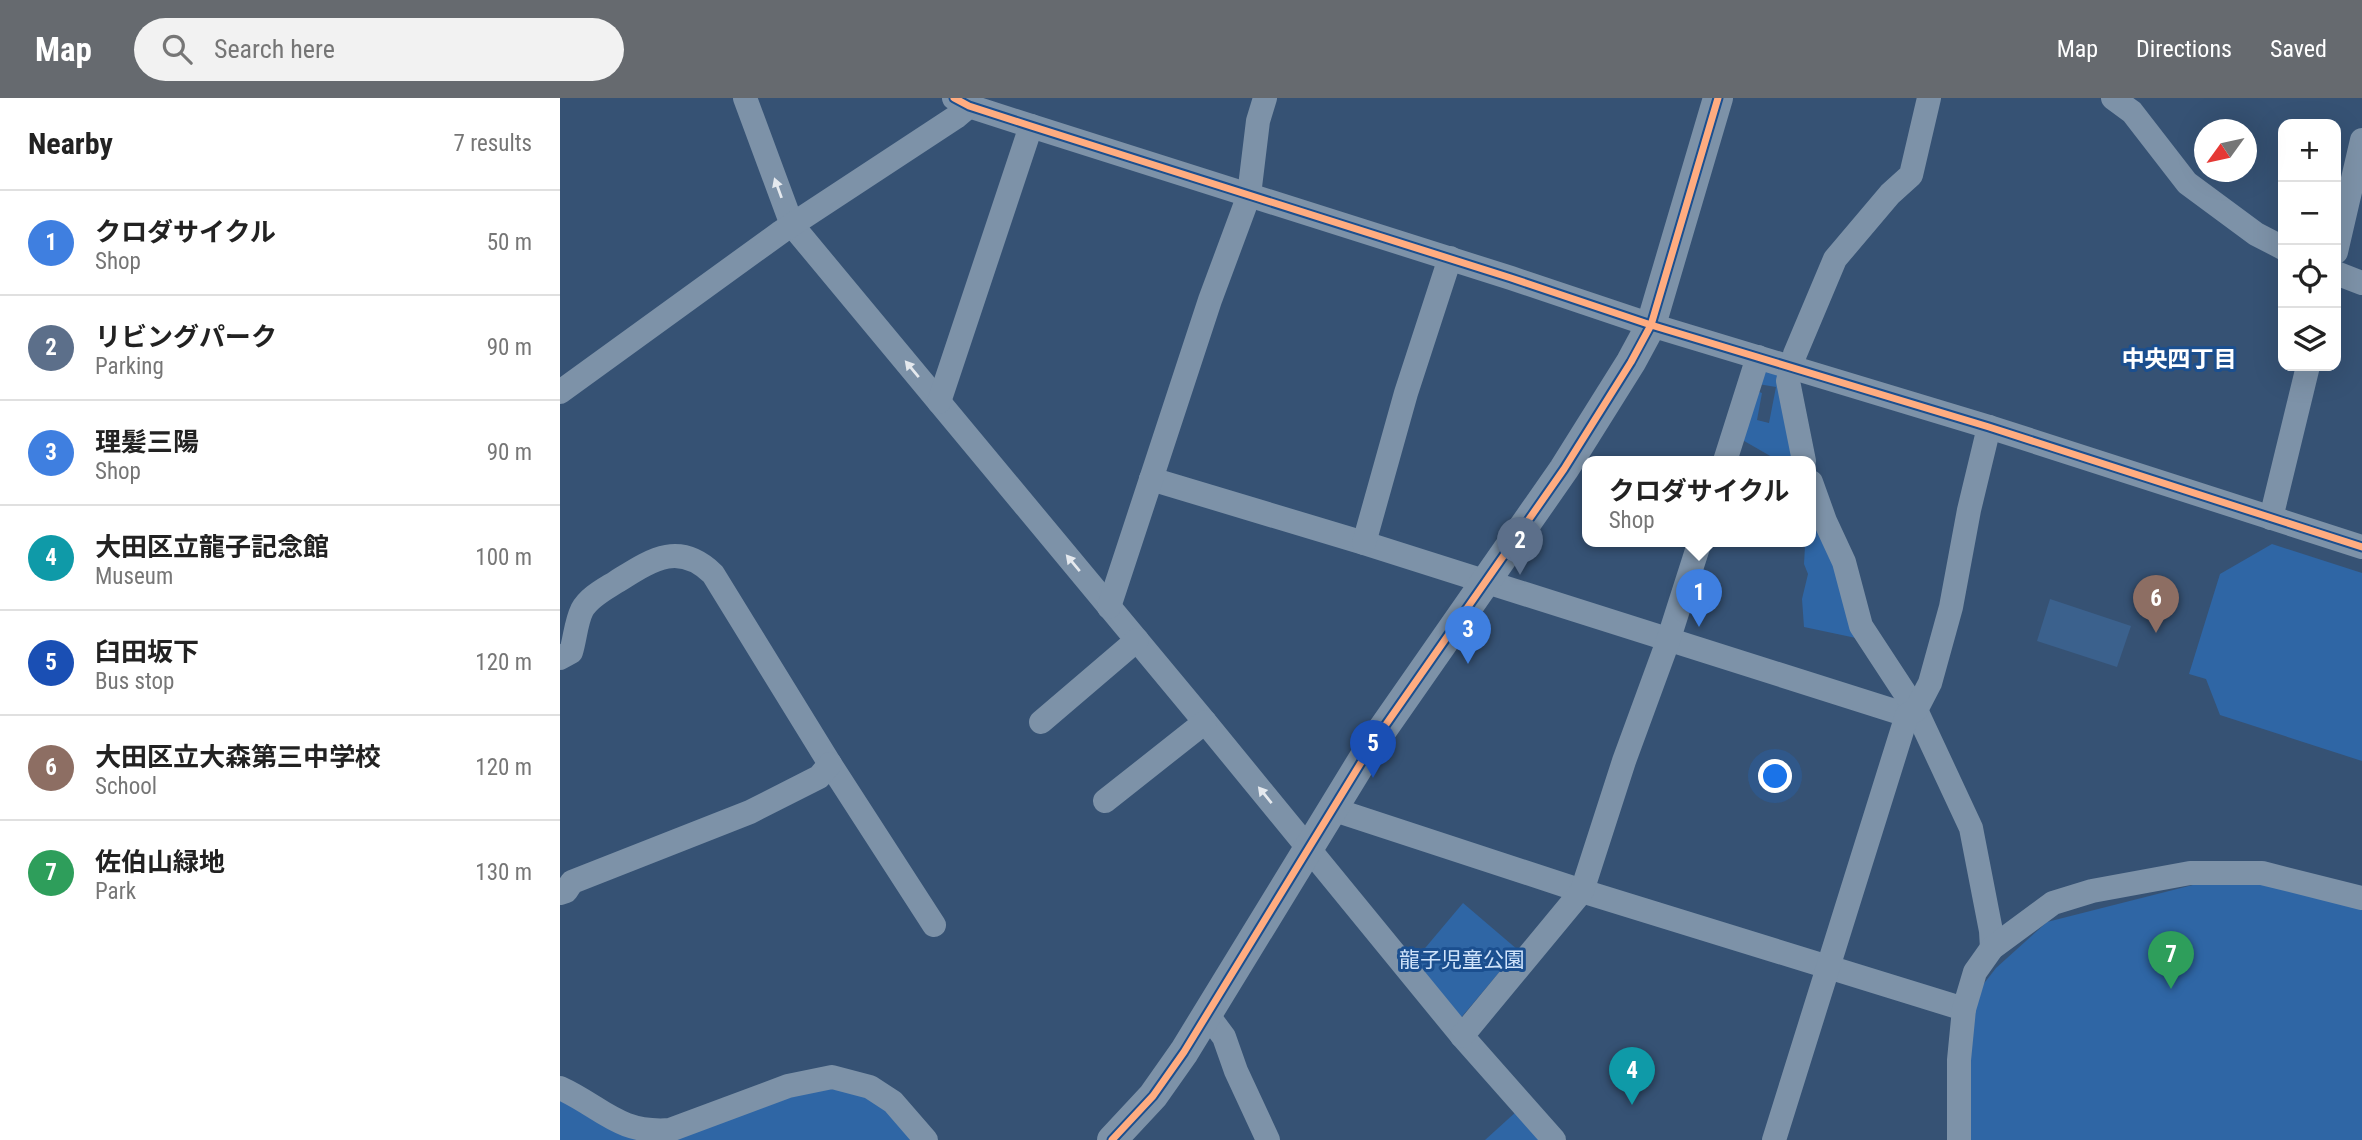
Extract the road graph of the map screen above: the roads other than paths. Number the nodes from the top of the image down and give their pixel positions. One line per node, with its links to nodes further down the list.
1 (746, 98): 10 (street, one-way to 1)
2 (1265, 98): 9 (street)
3 (1718, 98): 16 (street)
4 (1929, 98): 18 (street)
5 (2113, 98): 11 (street)
6 (974, 103): 7 (street); 10 (street)
7 (1031, 126): 9 (street); 21 (street)
8 (2362, 140): 12 (street)
9 (1249, 195): 13 (street); 25 (street)
10 (792, 225): 20 (street); 21 (street, one-way to 10)
11 (2278, 245)
12 (2338, 245)
13 (1450, 258): 16 (street); 28 (street)
14 (2341, 275): 15 (street)
15 (2362, 283)
16 (1651, 325): 17 (street); 31 (street)
17 (1758, 357): 18 (street); 23 (street)
18 (1790, 368): 22 (street); 24 (street)
19 (2307, 371): 27 (street)
20 (560, 392)
21 (939, 402): 32 (street, one-way to 21)
22 (1989, 427): 27 (street); 36 (street)
23 (1727, 456)
24 (1803, 456)
25 (1151, 479): 28 (street); 32 (street)
26 (1816, 496): 36 (street)
27 (2271, 518): 30 (street)
28 (1364, 542): 31 (street)
29 (1698, 547): 34 (street)
30 (2362, 547)
31 (1486, 583): 34 (street); 41 (street)
32 (1109, 607): 33 (street)
33 (1137, 640): 37 (street); 38 (street)
34 (1668, 641): 36 (street); 43 (street)
35 (560, 658): 39 (street)
36 (1912, 713): 47 (street); 48 (street)
37 (1041, 722)
38 (1205, 722): 40 (street); 42 (street, one-way to 38)
39 (830, 764): 44 (street); 46 (street)
40 (1105, 801)
41 (1332, 809): 42 (street); 43 (street)
42 (1308, 848): 50 (street); 51 (street)
43 (1582, 891): 48 (street); 51 (street)
44 (560, 893)
45 (2362, 898): 47 (street)
46 (934, 925)
47 (1992, 948): 49 (street)
48 (1829, 967): 49 (street); 57 (street)
49 (1964, 1009): 58 (street)
50 (1207, 1014): 54 (street); 55 (street)
51 (1462, 1036): 56 (street)
52 (560, 1088): 53 (street)
53 (926, 1140)
54 (1112, 1140)
55 (1268, 1140)
56 (1554, 1140)
57 (1774, 1140)
58 (1959, 1140)

